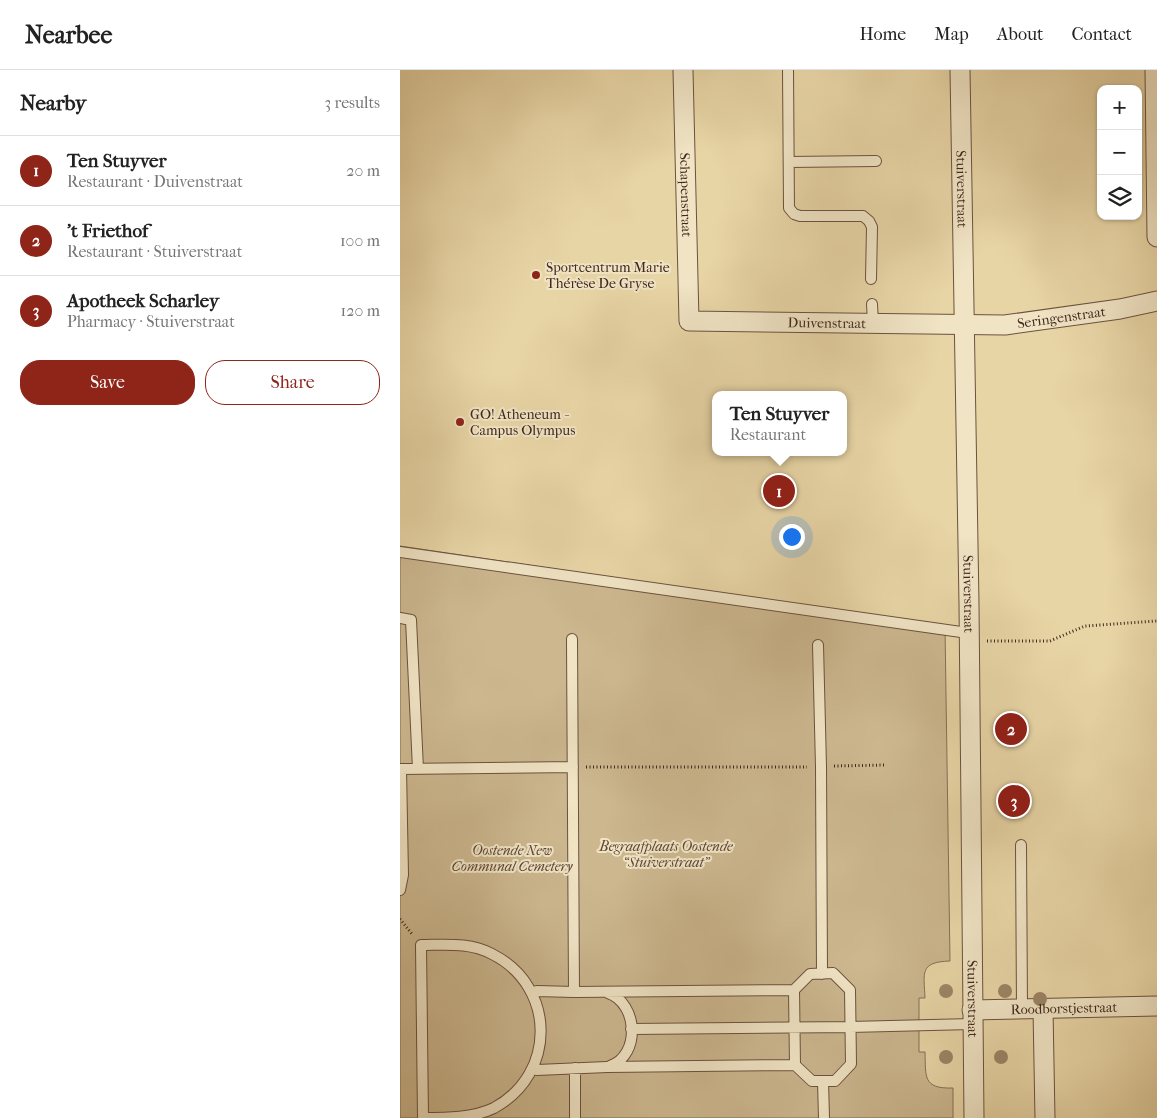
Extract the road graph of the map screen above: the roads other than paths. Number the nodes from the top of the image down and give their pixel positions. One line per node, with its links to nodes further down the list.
1 (683, 70): 10 (street, Schapenstraat)
2 (788, 70): 6 (lane)
3 (960, 70): 11 (street, Stuiverstraat)
4 (1155, 70): 7 (street)
5 (876, 161): 6 (lane)
6 (789, 162): 8 (lane)
7 (1157, 237)
8 (872, 279)
9 (1157, 301): 11 (street, Seringenstraat)
10 (690, 321): 11 (street, Duivenstraat)
11 (963, 324): 14 (street, Stuiverstraat)
12 (400, 552): 14 (lane)
13 (400, 618): 19 (lane)
14 (968, 633): 30 (street, Stuiverstraat)
15 (572, 639): 17 (lane)
16 (818, 645): 22 (lane)
17 (573, 767): 19 (lane); 24 (lane)
18 (401, 769): 19 (lane); 21 (lane)
19 (418, 769)
20 (1021, 845): 29 (lane)
21 (400, 890)
22 (822, 974): 23 (lane); 32 (lane)
23 (794, 990): 25 (lane); 31 (lane)
24 (574, 992): 25 (lane); 26 (lane)
25 (606, 992): 33 (lane)
26 (532, 993): 36 (lane); 36 (lane)
27 (1157, 1006): 28 (street, Roodborstjestraat)
28 (1043, 1009): 29 (street, Roodborstjestraat); 42 (street)
29 (1022, 1010): 30 (street, Roodborstjestraat)
30 (972, 1017): 32 (lane); 41 (street, Stuiverstraat)
31 (795, 1028): 32 (lane); 33 (lane); 34 (lane)
32 (850, 1028): 38 (lane)
33 (632, 1029): 35 (lane)
34 (795, 1065): 35 (lane); 38 (lane)
35 (607, 1067): 37 (lane)
36 (533, 1068): 37 (lane)
37 (575, 1068): 39 (lane)
38 (823, 1081): 40 (lane)
39 (575, 1118)
40 (824, 1118)
41 (974, 1118)
42 (1045, 1118)

